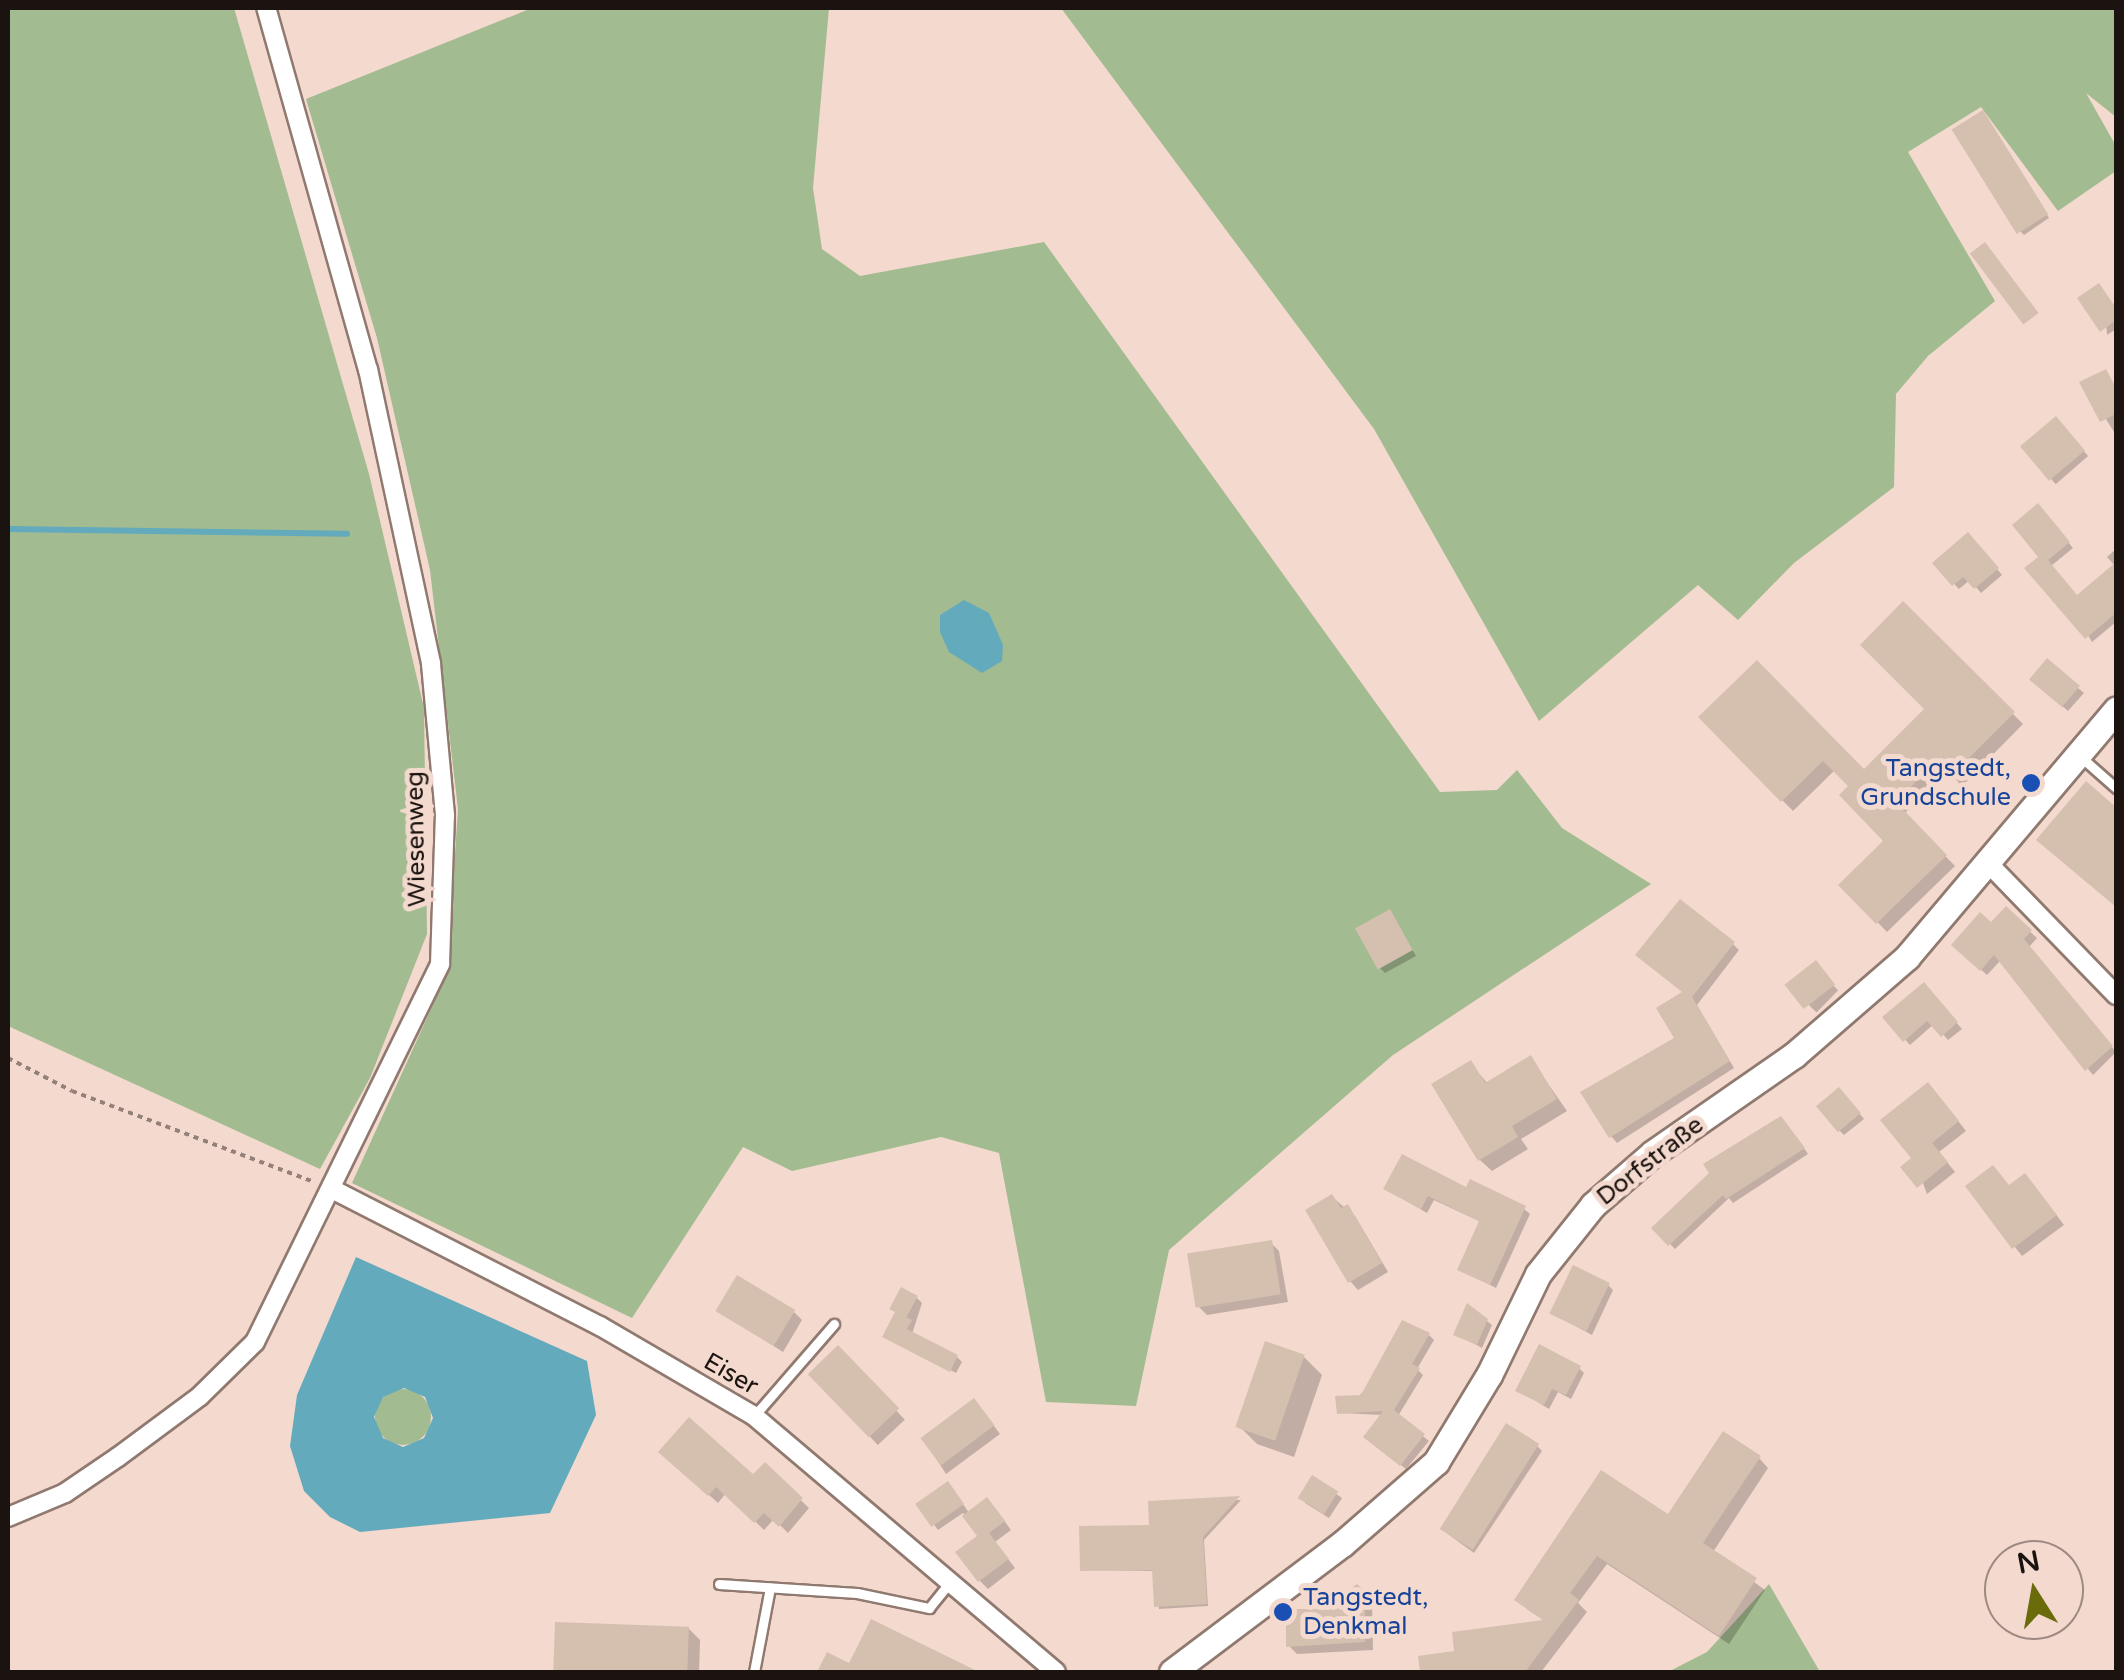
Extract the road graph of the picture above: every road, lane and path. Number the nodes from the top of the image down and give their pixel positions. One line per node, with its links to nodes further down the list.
1 (266, 8): 8 (street, Wiesenweg)
2 (2116, 710): 3 (main road, Dorfstraße)
3 (2079, 755): 4 (lane); 5 (main road, Dorfstraße)
4 (2116, 788)
5 (1988, 863): 6 (street); 17 (main road, Dorfstraße)
6 (2116, 995)
7 (8, 1058): 8 (path)
8 (332, 1189): 10 (street, Eiser); 11 (street, Wiesenweg)
9 (834, 1324): 10 (lane)
10 (754, 1416): 12 (street, Eiser)
11 (8, 1516)
12 (950, 1582): 14 (lane); 16 (street, Eiser)
13 (719, 1584): 14 (lane)
14 (770, 1587): 15 (lane)
15 (754, 1672)
16 (1056, 1672)
17 (1172, 1672)

